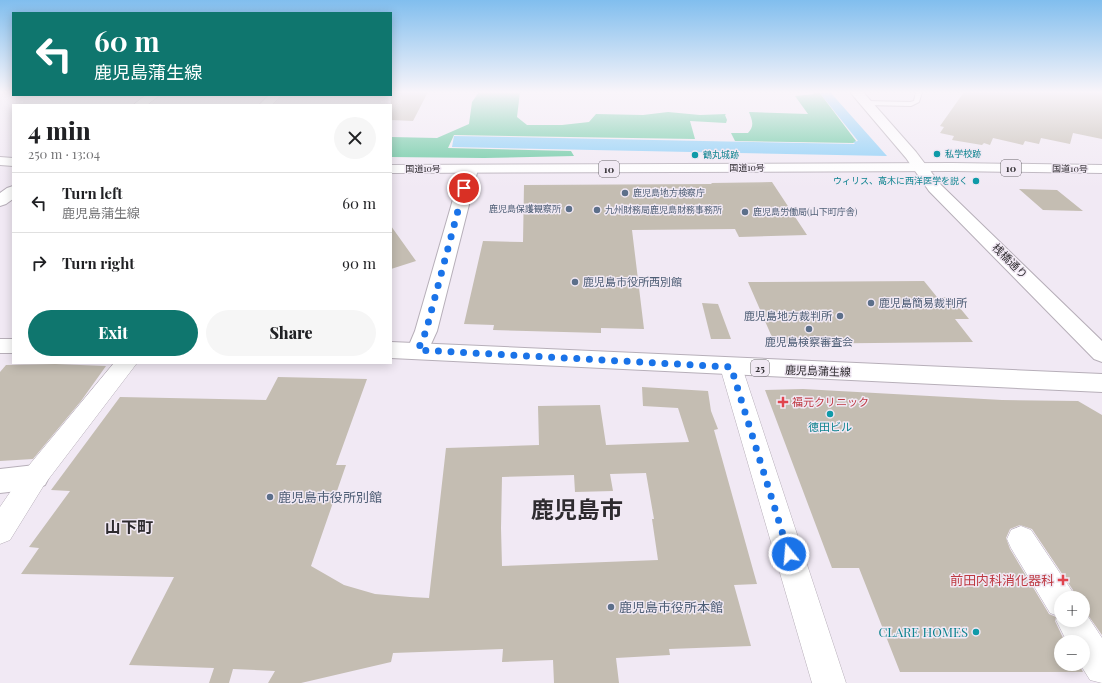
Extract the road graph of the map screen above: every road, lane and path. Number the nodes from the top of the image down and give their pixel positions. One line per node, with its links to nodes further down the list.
1 (883, 124): 4 (main road, 桟橋通り)
2 (0, 161): 3 (main road)
3 (12, 162)
4 (920, 168): 6 (main road, 国道10号 / 10); 7 (main road, 国道10号 / 10); 14 (main road, 桟橋通り)
5 (392, 169): 6 (main road, 国道10号 / 10)
6 (471, 169): 13 (main road)
7 (1102, 169)
8 (12, 192): 9 (main road)
9 (0, 201)
10 (0, 346): 11 (main road)
11 (12, 346)
12 (392, 350): 13 (main road, 鹿児島蒲生線 / 25)
13 (418, 350): 16 (main road, 鹿児島蒲生線 / 25)
14 (1102, 354)
15 (125, 364): 18 (street)
16 (731, 367): 17 (main road, 鹿児島蒲生線 / 25); 25 (street)
17 (1102, 382)
18 (35, 477): 19 (main road); 20 (street)
19 (0, 481)
20 (0, 531)
21 (1021, 539): 22 (street)
22 (1054, 591)
23 (1076, 627): 24 (street)
24 (1102, 668)
25 (829, 683)

